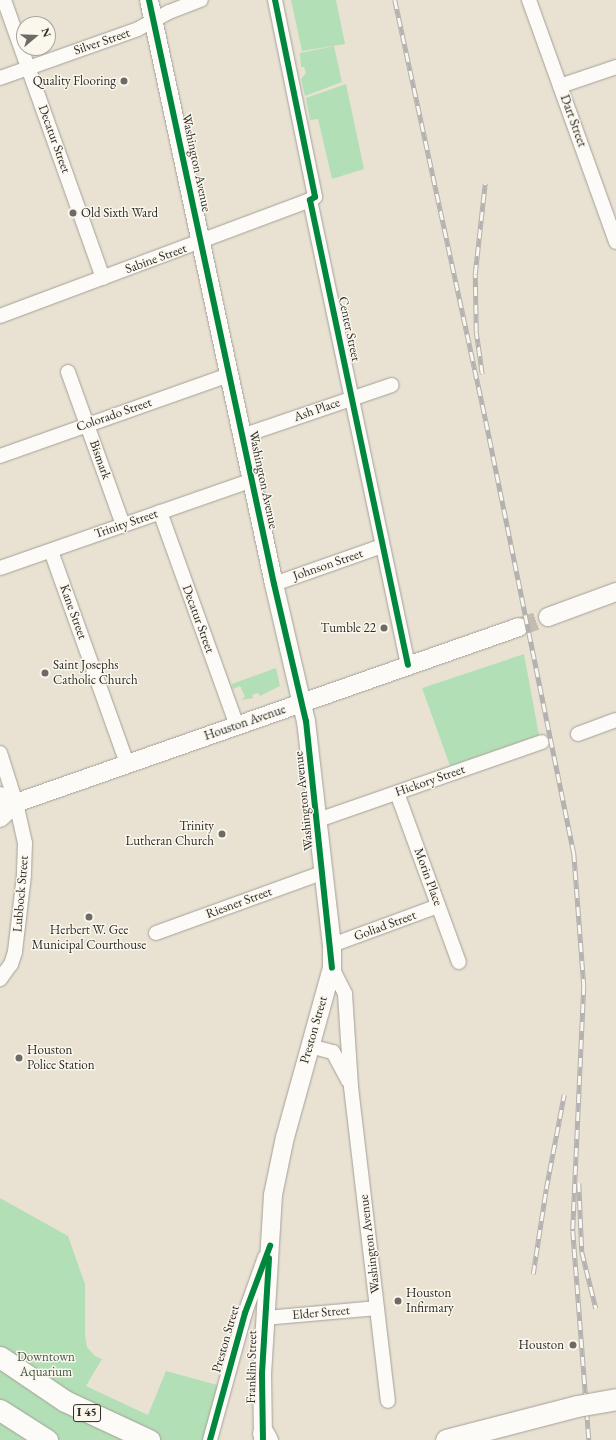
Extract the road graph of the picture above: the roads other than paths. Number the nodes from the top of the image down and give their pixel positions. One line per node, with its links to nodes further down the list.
1 (4, 0): 8 (street, Decatur Street)
2 (149, 0): 6 (main road, Washington Avenue)
3 (201, 0): 6 (street, Silver Street)
4 (275, 0): 11 (street, Center Street)
5 (529, 0): 10 (street, Dart Street)
6 (153, 20): 8 (street, Silver Street); 13 (main road, Washington Avenue)
7 (616, 66): 10 (street)
8 (28, 68): 9 (street, Silver Street); 14 (street, Decatur Street)
9 (0, 78)
10 (560, 86): 12 (street, Dart Street)
11 (310, 200): 13 (street, Sabine Street); 19 (street, Center Street)
12 (616, 239)
13 (202, 242): 14 (street, Sabine Street); 17 (main road, Washington Avenue)
14 (103, 278): 15 (street, Sabine Street)
15 (0, 316)
16 (68, 372): 20 (street, Bismark)
17 (229, 375): 20 (street, Colorado Street); 21 (main road, Washington Avenue)
18 (392, 384): 19 (street, Ash Place)
19 (351, 399): 21 (street, Ash Place); 26 (street, Center Street)
20 (87, 424): 22 (street, Colorado Street); 25 (street, Bismark)
21 (242, 436): 23 (main road, Washington Avenue)
22 (0, 456)
23 (252, 480): 24 (street, Trinity Street); 29 (main road, Washington Avenue)
24 (160, 512): 25 (street, Trinity Street); 36 (street, Decatur Street)
25 (123, 525): 27 (street, Trinity Street)
26 (382, 546): 29 (street, Johnson Street); 33 (street, Center Street)
27 (51, 551): 28 (street, Trinity Street); 40 (street, Kane Street)
28 (0, 568)
29 (274, 584): 34 (main road, Washington Avenue)
30 (616, 592): 31 (main road)
31 (548, 617)
32 (519, 627): 33 (main road, Houston Avenue)
33 (408, 666): 34 (main road, Houston Avenue)
34 (302, 703): 36 (main road, Houston Avenue); 44 (main road, Washington Avenue)
35 (616, 720): 37 (street)
36 (237, 726): 40 (main road, Houston Avenue)
37 (578, 734)
38 (542, 742): 41 (street, Hickory Street)
39 (0, 753): 42 (street, Lubbock Street)
40 (128, 763): 42 (main road, Houston Avenue)
41 (397, 793): 44 (street, Hickory Street); 46 (street, Morin Place)
42 (8, 799): 43 (main road, Houston Avenue); 51 (street, Lubbock Street)
43 (0, 818)
44 (318, 820): 45 (main road, Washington Avenue)
45 (322, 873): 47 (street, Riesner Street); 48 (main road, Washington Avenue)
46 (438, 906): 48 (street, Goliad Street); 49 (street, Morin Place)
47 (156, 933)
48 (332, 944): 50 (main road, Washington Avenue)
49 (459, 962)
50 (332, 968): 52 (main road, Preston Street); 53 (street, Washington Avenue)
51 (0, 979)
52 (310, 1046): 53 (street, Washington Avenue); 54 (main road, Preston Street)
53 (351, 1087): 55 (street, Washington Avenue)
54 (270, 1246): 56 (main road, Franklin Street); 64 (street, Preston Street)
55 (377, 1308): 56 (street, Elder Street); 59 (street, Washington Avenue)
56 (265, 1318): 61 (main road, Franklin Street)
57 (0, 1357): 63 (highway, I 45)
58 (616, 1399): 65 (highway, bridge)
59 (388, 1401)
60 (0, 1410): 62 (highway)
61 (264, 1438)
62 (47, 1440)
63 (149, 1440)
64 (210, 1440)
65 (446, 1440)

